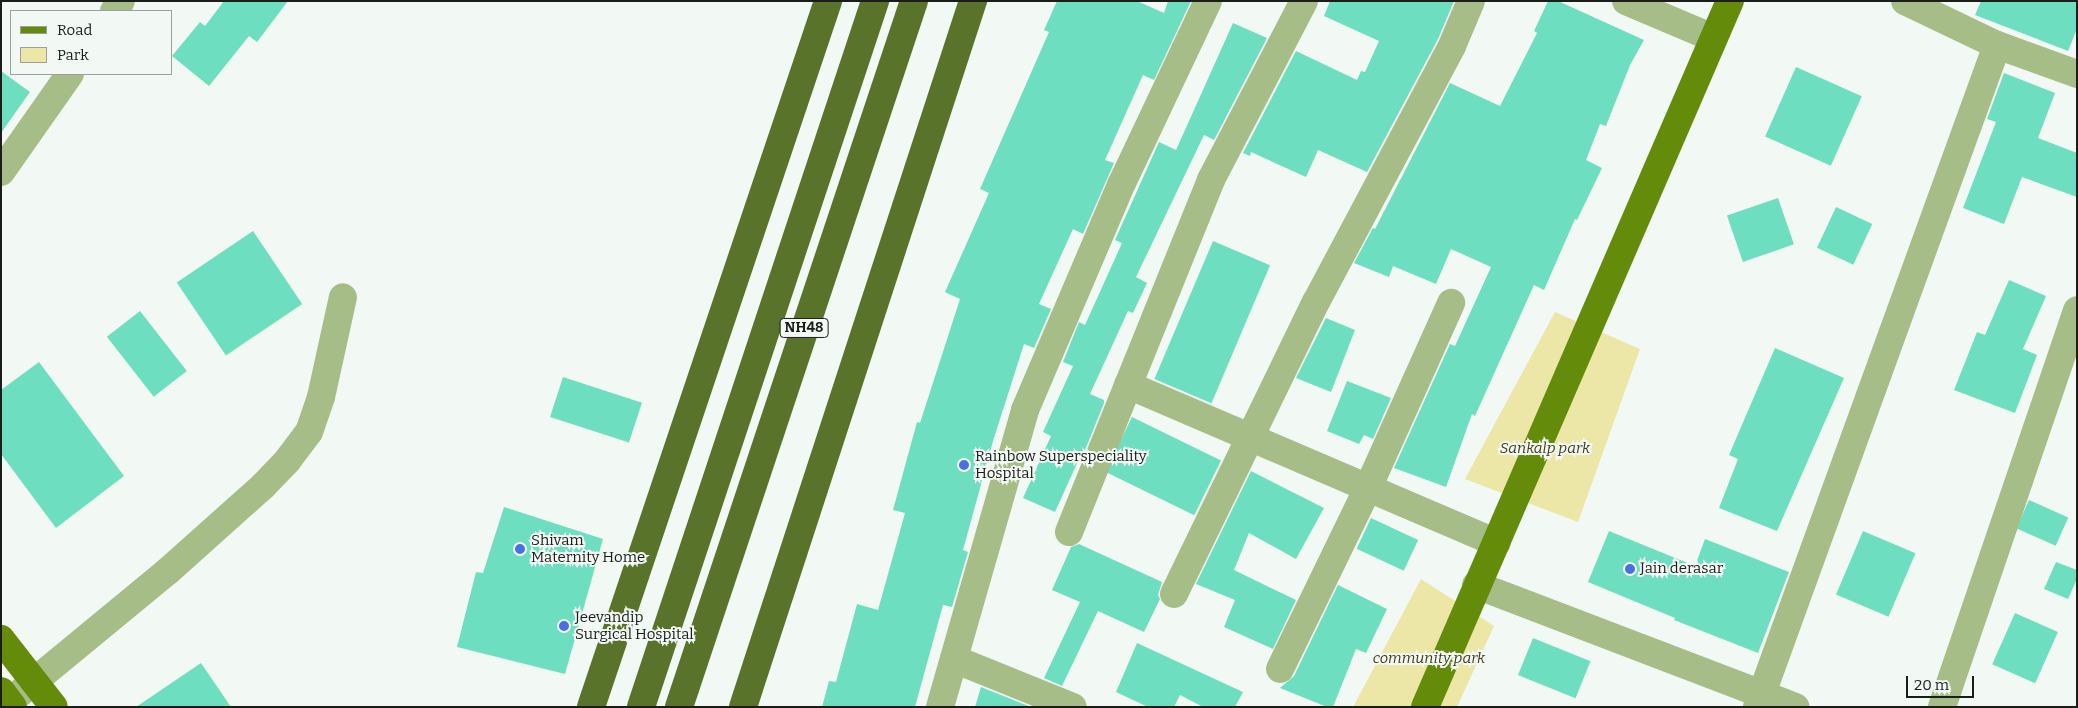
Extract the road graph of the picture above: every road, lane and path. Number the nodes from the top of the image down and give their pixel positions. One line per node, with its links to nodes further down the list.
1 (828, 1): 33 (highway)
2 (876, 1): 34 (highway, NH48)
3 (914, 1): 35 (highway, NH48)
4 (973, 1): 36 (highway)
5 (1208, 1): 27 (street)
6 (1304, 1): 19 (street)
7 (1471, 1): 20 (street)
8 (1626, 1): 11 (street)
9 (1730, 1): 11 (main road)
10 (1905, 1): 12 (street)
11 (1713, 38): 23 (main road)
12 (1998, 45): 13 (street); 31 (street)
13 (2077, 74)
14 (69, 75): 15 (street)
15 (1, 172)
16 (343, 298): 29 (street)
17 (1450, 303): 21 (street)
18 (2077, 310): 41 (street)
19 (1128, 385): 20 (street); 22 (street)
20 (1250, 438): 21 (street); 25 (street)
21 (1368, 488): 23 (street); 28 (street)
22 (1069, 532)
23 (1497, 543): 24 (main road)
24 (1476, 585): 31 (street); 39 (main road)
25 (1174, 594)
26 (1, 639): 29 (main road)
27 (954, 659): 37 (street); 38 (street)
28 (1280, 668)
29 (36, 683): 30 (street); 32 (main road)
30 (8, 700)
31 (1760, 700): 40 (street)
32 (54, 707)
33 (591, 707)
34 (641, 707)
35 (679, 707)
36 (743, 707)
37 (940, 707)
38 (1073, 707)
39 (1425, 707)
40 (1796, 707)
41 (1942, 707)

